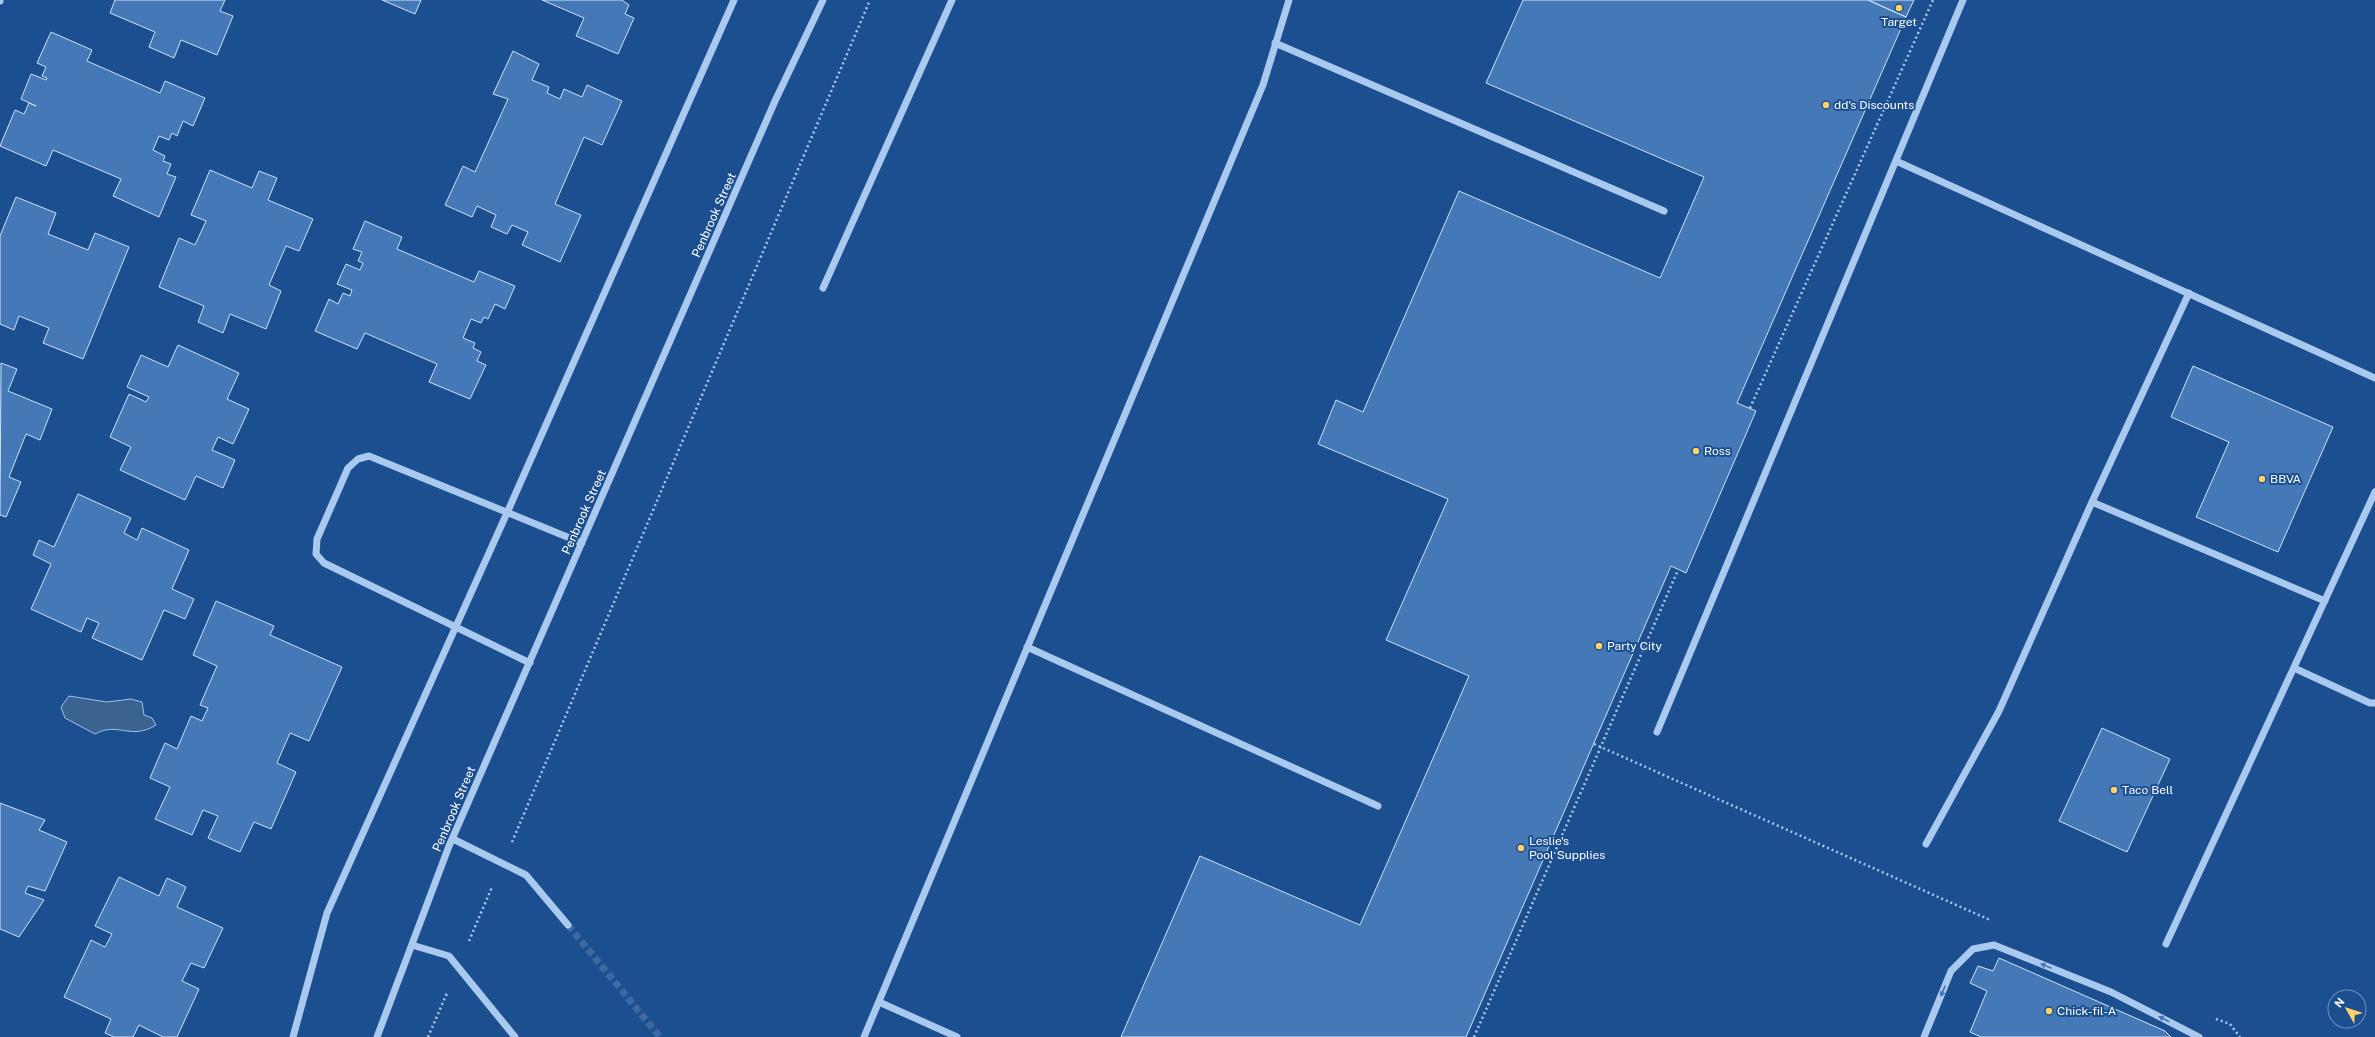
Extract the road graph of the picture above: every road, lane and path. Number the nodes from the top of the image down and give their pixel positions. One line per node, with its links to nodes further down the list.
1 (734, 0): 17 (street)
2 (823, 0): 18 (street, Penbrook Street)
3 (870, 0): 32 (path)
4 (952, 0): 11 (street)
5 (1289, 0): 8 (street)
6 (1933, 0): 14 (path)
7 (1963, 0): 9 (street)
8 (1276, 43): 10 (street); 22 (street)
9 (1896, 161): 12 (street); 26 (street)
10 (1664, 211)
11 (823, 288)
12 (2189, 293): 13 (street); 16 (street)
13 (2375, 378)
14 (1750, 408)
15 (2375, 492): 20 (street)
16 (2092, 502): 20 (street); 31 (street)
17 (507, 514): 18 (street); 21 (street); 21 (street)
18 (582, 543): 23 (street, Penbrook Street)
19 (1678, 570): 28 (path)
20 (2325, 601): 24 (street)
21 (455, 628): 23 (street); 40 (street)
22 (1027, 647): 29 (street); 38 (street)
23 (530, 663): 30 (street, Penbrook Street)
24 (2294, 668): 25 (street); 35 (street)
25 (2373, 705)
26 (1657, 732)
27 (1594, 744): 28 (path)
28 (1599, 747): 33 (path); 46 (path)
29 (1378, 806)
30 (453, 839): 32 (street); 36 (street, Penbrook Street)
31 (1926, 844)
32 (503, 862): 34 (street); 37 (path)
33 (1995, 923)
34 (568, 925)
35 (2166, 944)
36 (412, 945): 37 (street); 41 (street, Penbrook Street)
37 (458, 967): 42 (path); 43 (street)
38 (878, 1002): 44 (street); 45 (street)
39 (2211, 1017): 49 (path)
40 (293, 1037)
41 (377, 1037)
42 (428, 1037)
43 (515, 1037)
44 (864, 1037)
45 (957, 1037)
46 (1474, 1037)
47 (1924, 1037): 48 (street, one-way to 47)
48 (2199, 1037)
49 (2240, 1037)

